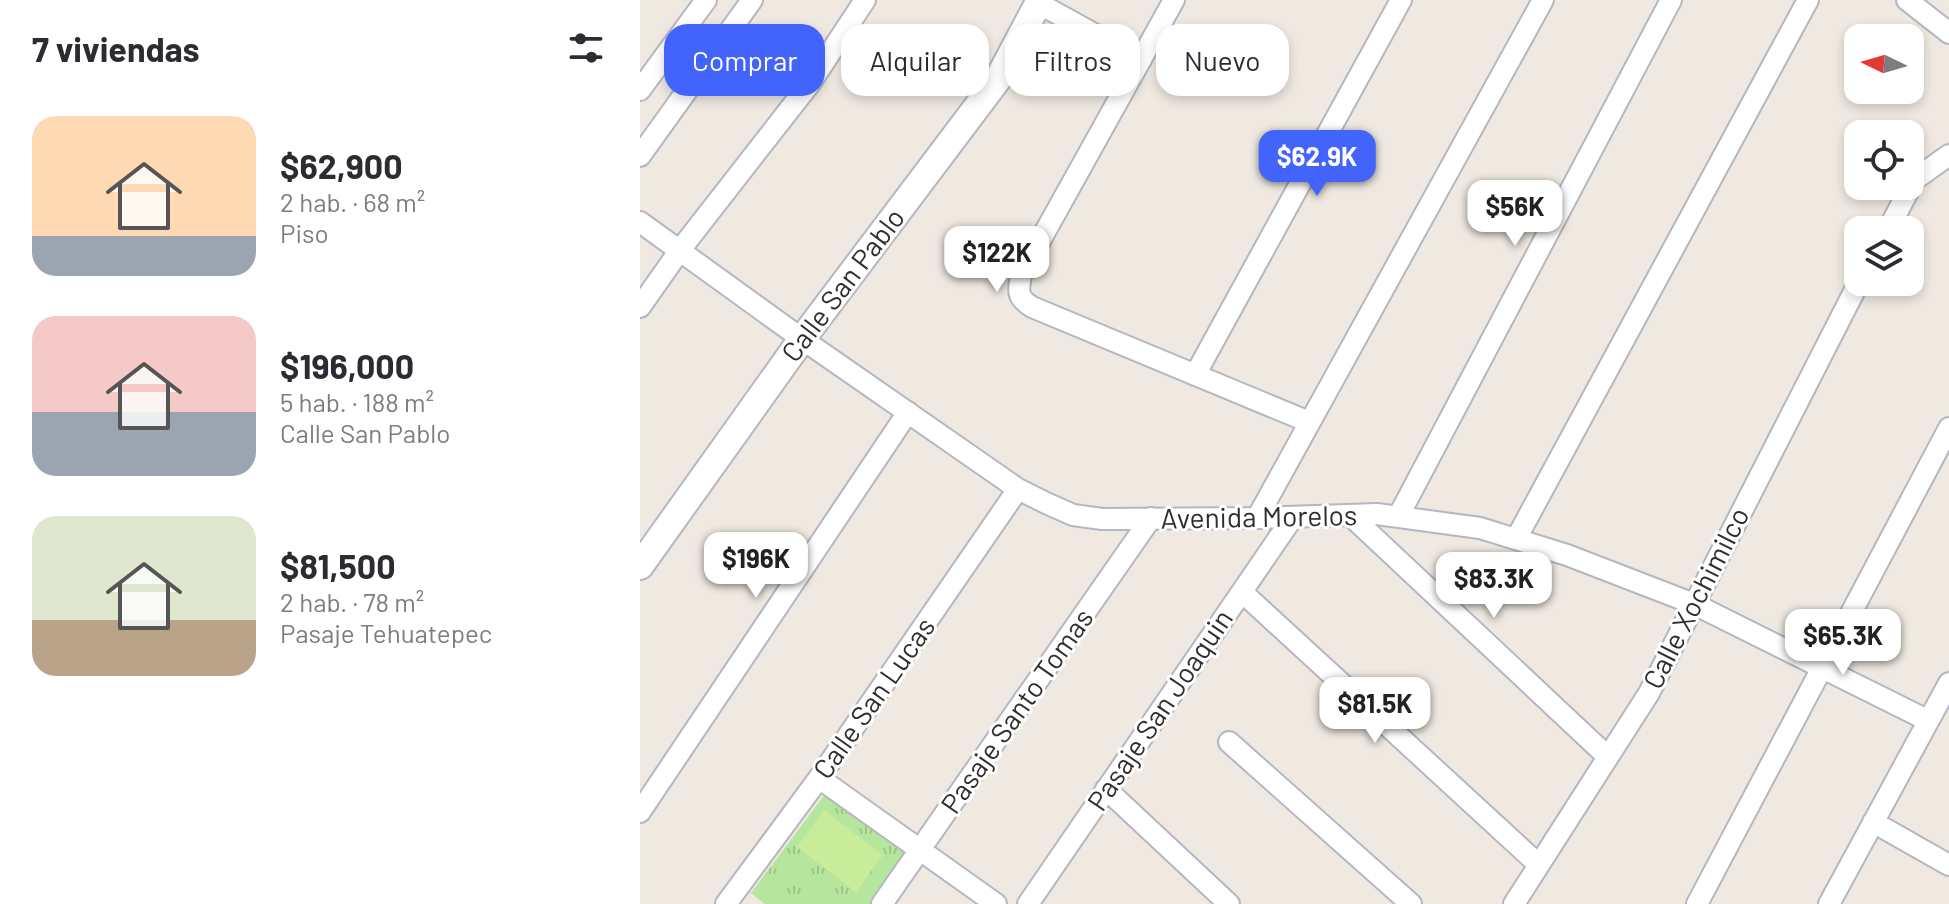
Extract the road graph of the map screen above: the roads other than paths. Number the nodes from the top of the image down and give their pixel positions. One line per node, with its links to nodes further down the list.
1 (706, 0): 13 (street)
2 (752, 0): 15 (street)
3 (865, 0): 18 (street)
4 (1174, 0): 12 (street)
5 (1401, 0): 22 (street)
6 (1543, 0): 24 (street)
7 (1671, 0): 29 (street)
8 (1808, 0): 32 (street)
9 (1907, 0): 11 (street)
10 (1039, 2): 12 (street); 21 (street, Calle San Pablo)
11 (1949, 33)
12 (1141, 60): 22 (street)
13 (640, 90)
14 (1949, 155): 16 (street)
15 (640, 156)
16 (1895, 216)
17 (640, 222): 18 (street, Avenida Morelos)
18 (680, 250): 20 (street); 21 (street, Avenida Morelos)
19 (1852, 296): 35 (street, Calle Xochimilco)
20 (640, 307)
21 (802, 339): 23 (street, Avenida Morelos); 33 (street, Calle San Pablo)
22 (1195, 375): 24 (street)
23 (908, 412): 26 (street, Avenida Morelos); 43 (street)
24 (1309, 422): 31 (street)
25 (1949, 428): 36 (street)
26 (1018, 489): 30 (street, Avenida Morelos); 41 (street, Calle San Lucas)
27 (1350, 515): 28 (street, Avenida Morelos); 29 (street, Avenida Morelos); 40 (street)
28 (1293, 517): 31 (street, Avenida Morelos); 34 (street, Pasaje San Joaquin)
29 (1398, 517): 32 (street, Avenida Morelos)
30 (1151, 518): 31 (street, Avenida Morelos); 45 (street, Pasaje Santo Tomas)
31 (1257, 518)
32 (1516, 539): 35 (street, Avenida Morelos)
33 (640, 566)
34 (1242, 592): 42 (street, Pasaje San Joaquin); 46 (street)
35 (1694, 604): 36 (street, Avenida Morelos); 40 (street, Calle Xochimilco)
36 (1822, 668): 38 (street, Avenida Morelos); 55 (street)
37 (1949, 683): 38 (street)
38 (1927, 720): 44 (street)
39 (1229, 742): 53 (street)
40 (1608, 757): 46 (street, Calle Xochimilco)
41 (819, 778): 45 (street); 48 (street, Calle San Lucas)
42 (1106, 789): 51 (street, Pasaje San Joaquin); 52 (street)
43 (640, 812)
44 (1873, 822): 47 (street); 56 (street)
45 (920, 850): 49 (street, Pasaje Santo Tomas); 50 (street)
46 (1539, 865): 54 (street, Calle Xochimilco)
47 (1949, 865)
48 (726, 904)
49 (882, 904)
50 (996, 904)
51 (1028, 904)
52 (1229, 904)
53 (1411, 904)
54 (1514, 904)
55 (1697, 904)
56 (1829, 904)

